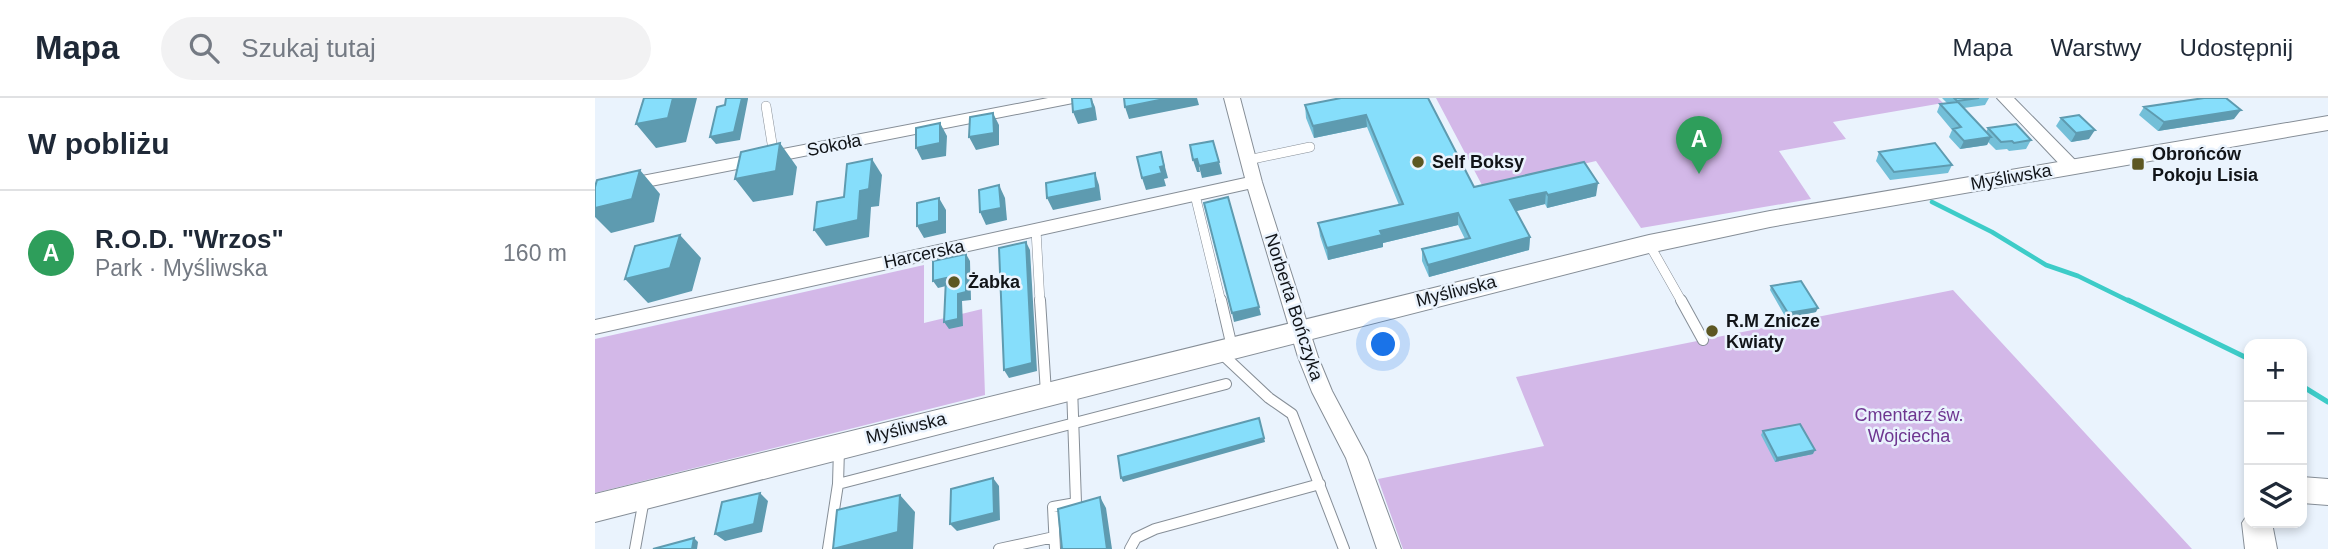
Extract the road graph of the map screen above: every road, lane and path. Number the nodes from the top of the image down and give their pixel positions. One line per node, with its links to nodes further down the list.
1 (1073, 98): 7 (street, Sokoła)
2 (1232, 98): 8 (street, Norberta Bończyka)
3 (2005, 98): 9 (street)
4 (765, 106): 7 (lane)
5 (2328, 123): 9 (street, Myśliwska)
6 (1310, 146): 8 (lane)
7 (774, 156): 11 (street, Sokoła)
8 (1248, 160): 10 (street, Norberta Bończyka)
9 (2072, 167): 14 (street, Myśliwska)
10 (1254, 182): 12 (street, Harcerska); 16 (street, Norberta Bończyka)
11 (595, 191)
12 (1195, 195): 13 (street, Harcerska); 18 (lane)
13 (1036, 230): 15 (street, Harcerska); 21 (lane)
14 (1649, 244): 16 (street, Myśliwska); 17 (lane)
15 (595, 327)
16 (1299, 331): 18 (street, Myśliwska); 37 (street, Norberta Bończyka)
17 (1703, 340)
18 (1225, 349): 20 (street, Myśliwska); 25 (lane)
19 (1226, 384): 22 (lane)
20 (1072, 387): 21 (street, Myśliwska); 22 (lane)
21 (1047, 393): 23 (street, Myśliwska)
22 (1075, 422): 24 (lane); 31 (lane)
23 (839, 445): 24 (lane); 28 (street, Myśliwska)
24 (838, 484): 33 (lane)
25 (1320, 484): 35 (lane); 36 (lane)
26 (2307, 491): 27 (street)
27 (2328, 492)
28 (645, 495): 29 (street, Myśliwska); 32 (lane)
29 (595, 508)
30 (2258, 528): 38 (street)
31 (1055, 543): 34 (lane)
32 (635, 549)
33 (828, 549)
34 (999, 549)
35 (1130, 549)
36 (1344, 549)
37 (1389, 549)
38 (2261, 549)

